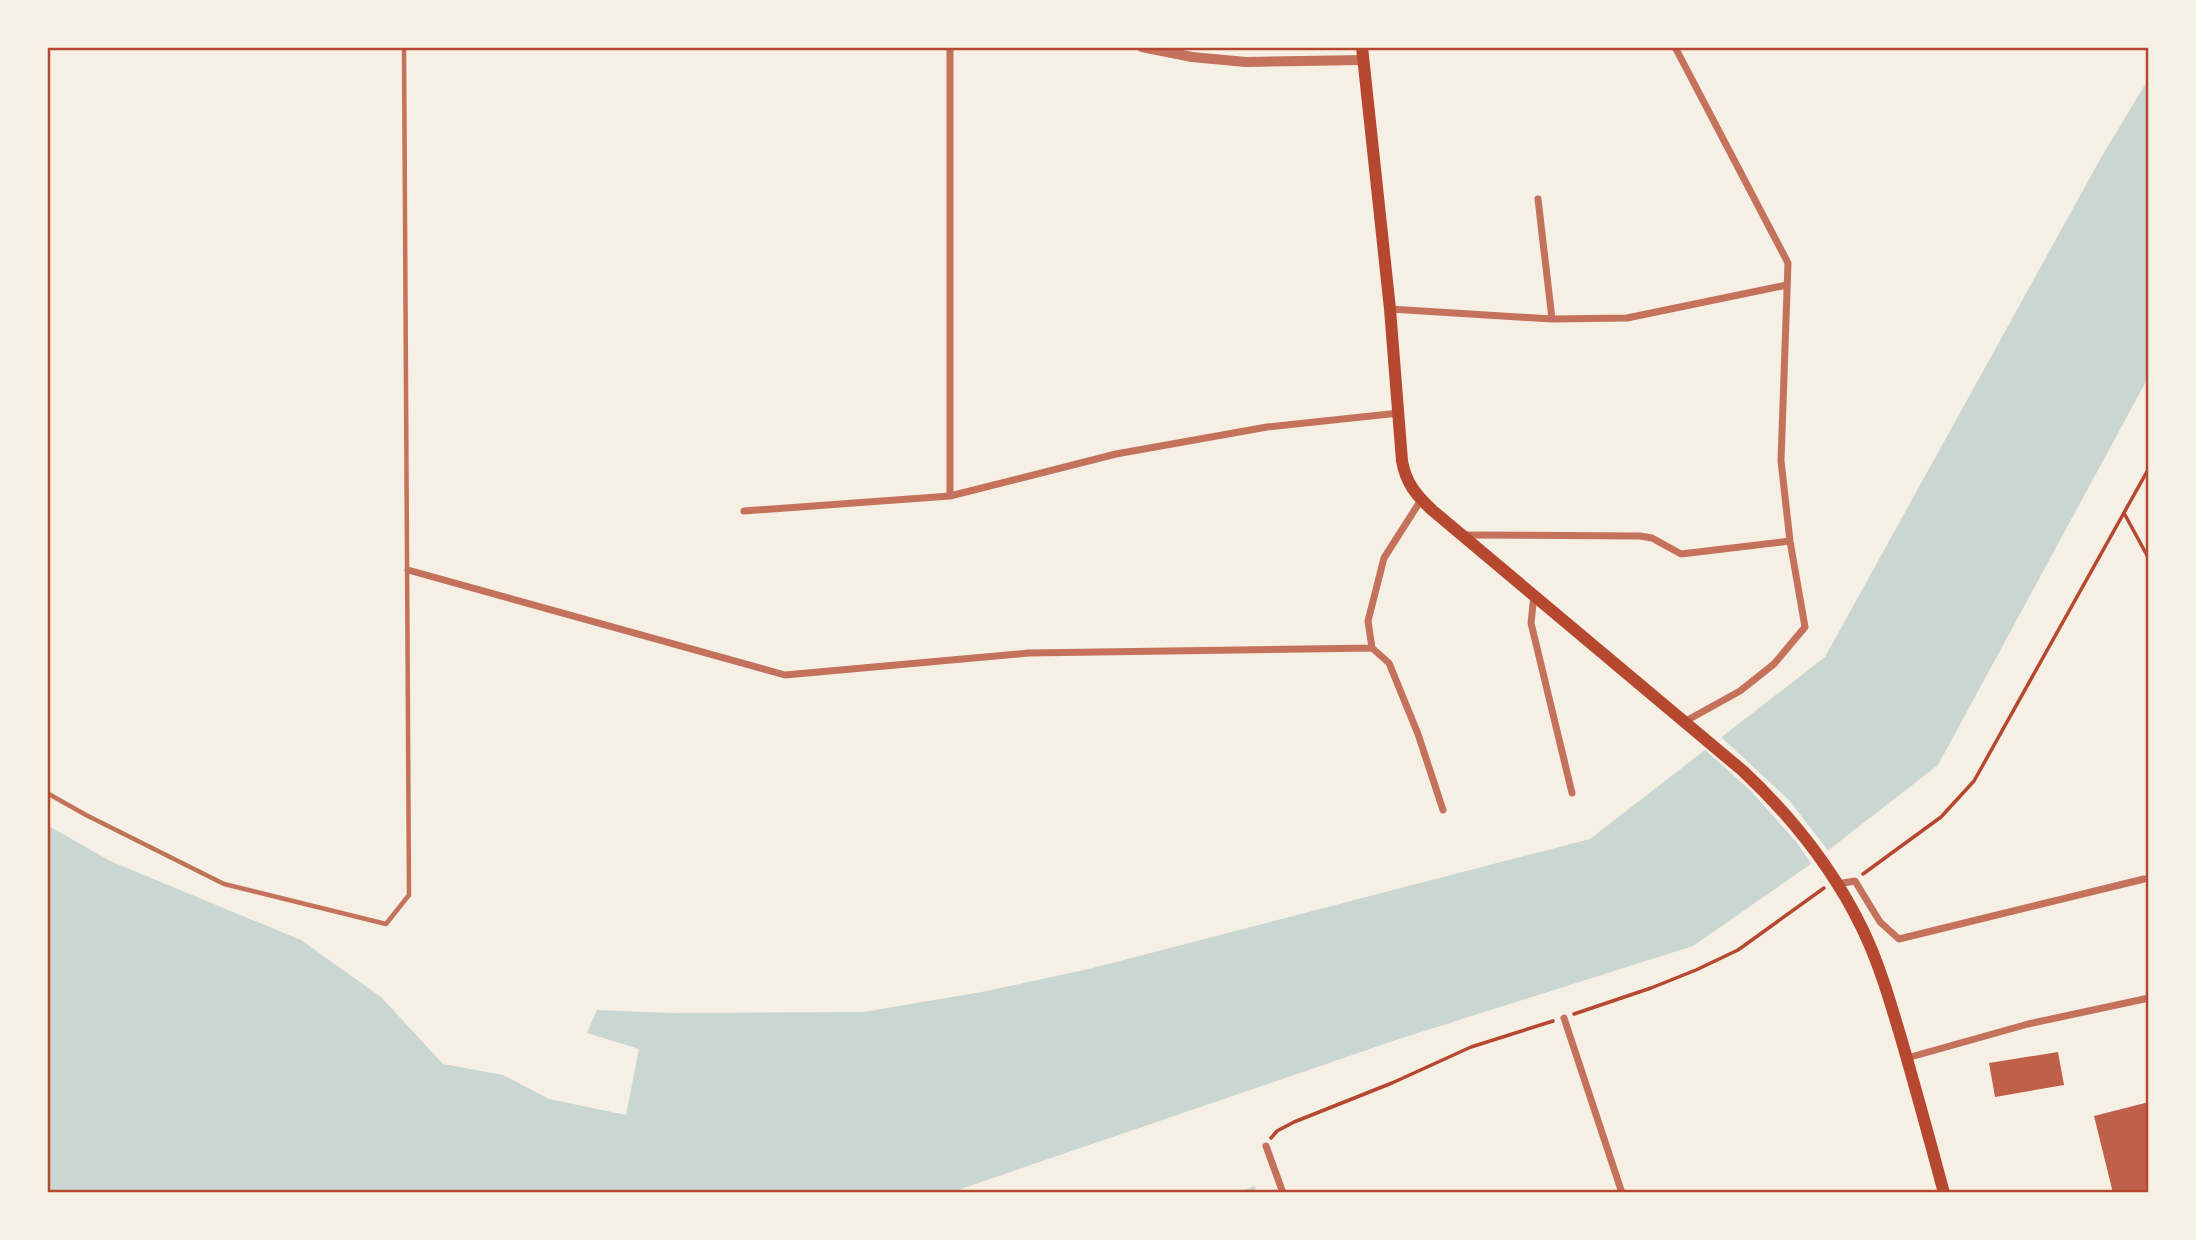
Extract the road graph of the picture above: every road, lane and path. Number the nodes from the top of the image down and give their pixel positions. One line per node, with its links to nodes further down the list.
1 (404, 47): 19 (lane)
2 (950, 47): 12 (street)
3 (1142, 47): 5 (street)
4 (1675, 47): 7 (street)
5 (1363, 54): 8 (main road)
6 (1538, 199): 9 (street)
7 (1787, 285): 9 (street); 17 (street)
8 (1390, 309): 9 (street); 10 (main road)
9 (1552, 319)
10 (1399, 413): 12 (street); 13 (main road)
11 (2149, 468): 15 (path)
12 (950, 496): 14 (street)
13 (1421, 500): 16 (main road); 21 (street)
14 (744, 511)
15 (2124, 513): 18 (path); 27 (path)
16 (1463, 535): 17 (street); 20 (main road)
17 (1790, 541): 22 (street)
18 (2149, 559)
19 (408, 570): 21 (street); 23 (lane)
20 (1534, 594): 22 (main road); 24 (street)
21 (1372, 649): 25 (street)
22 (1688, 725): 27 (main road)
23 (47, 793)
24 (1572, 793)
25 (1443, 810)
26 (2144, 879): 27 (street)
27 (1837, 884): 29 (path); 30 (main road)
28 (2149, 998): 30 (street)
29 (1564, 1018): 31 (path); 33 (street)
30 (1907, 1058): 34 (main road)
31 (1266, 1146): 32 (street)
32 (1283, 1193)
33 (1622, 1193)
34 (1944, 1193)

